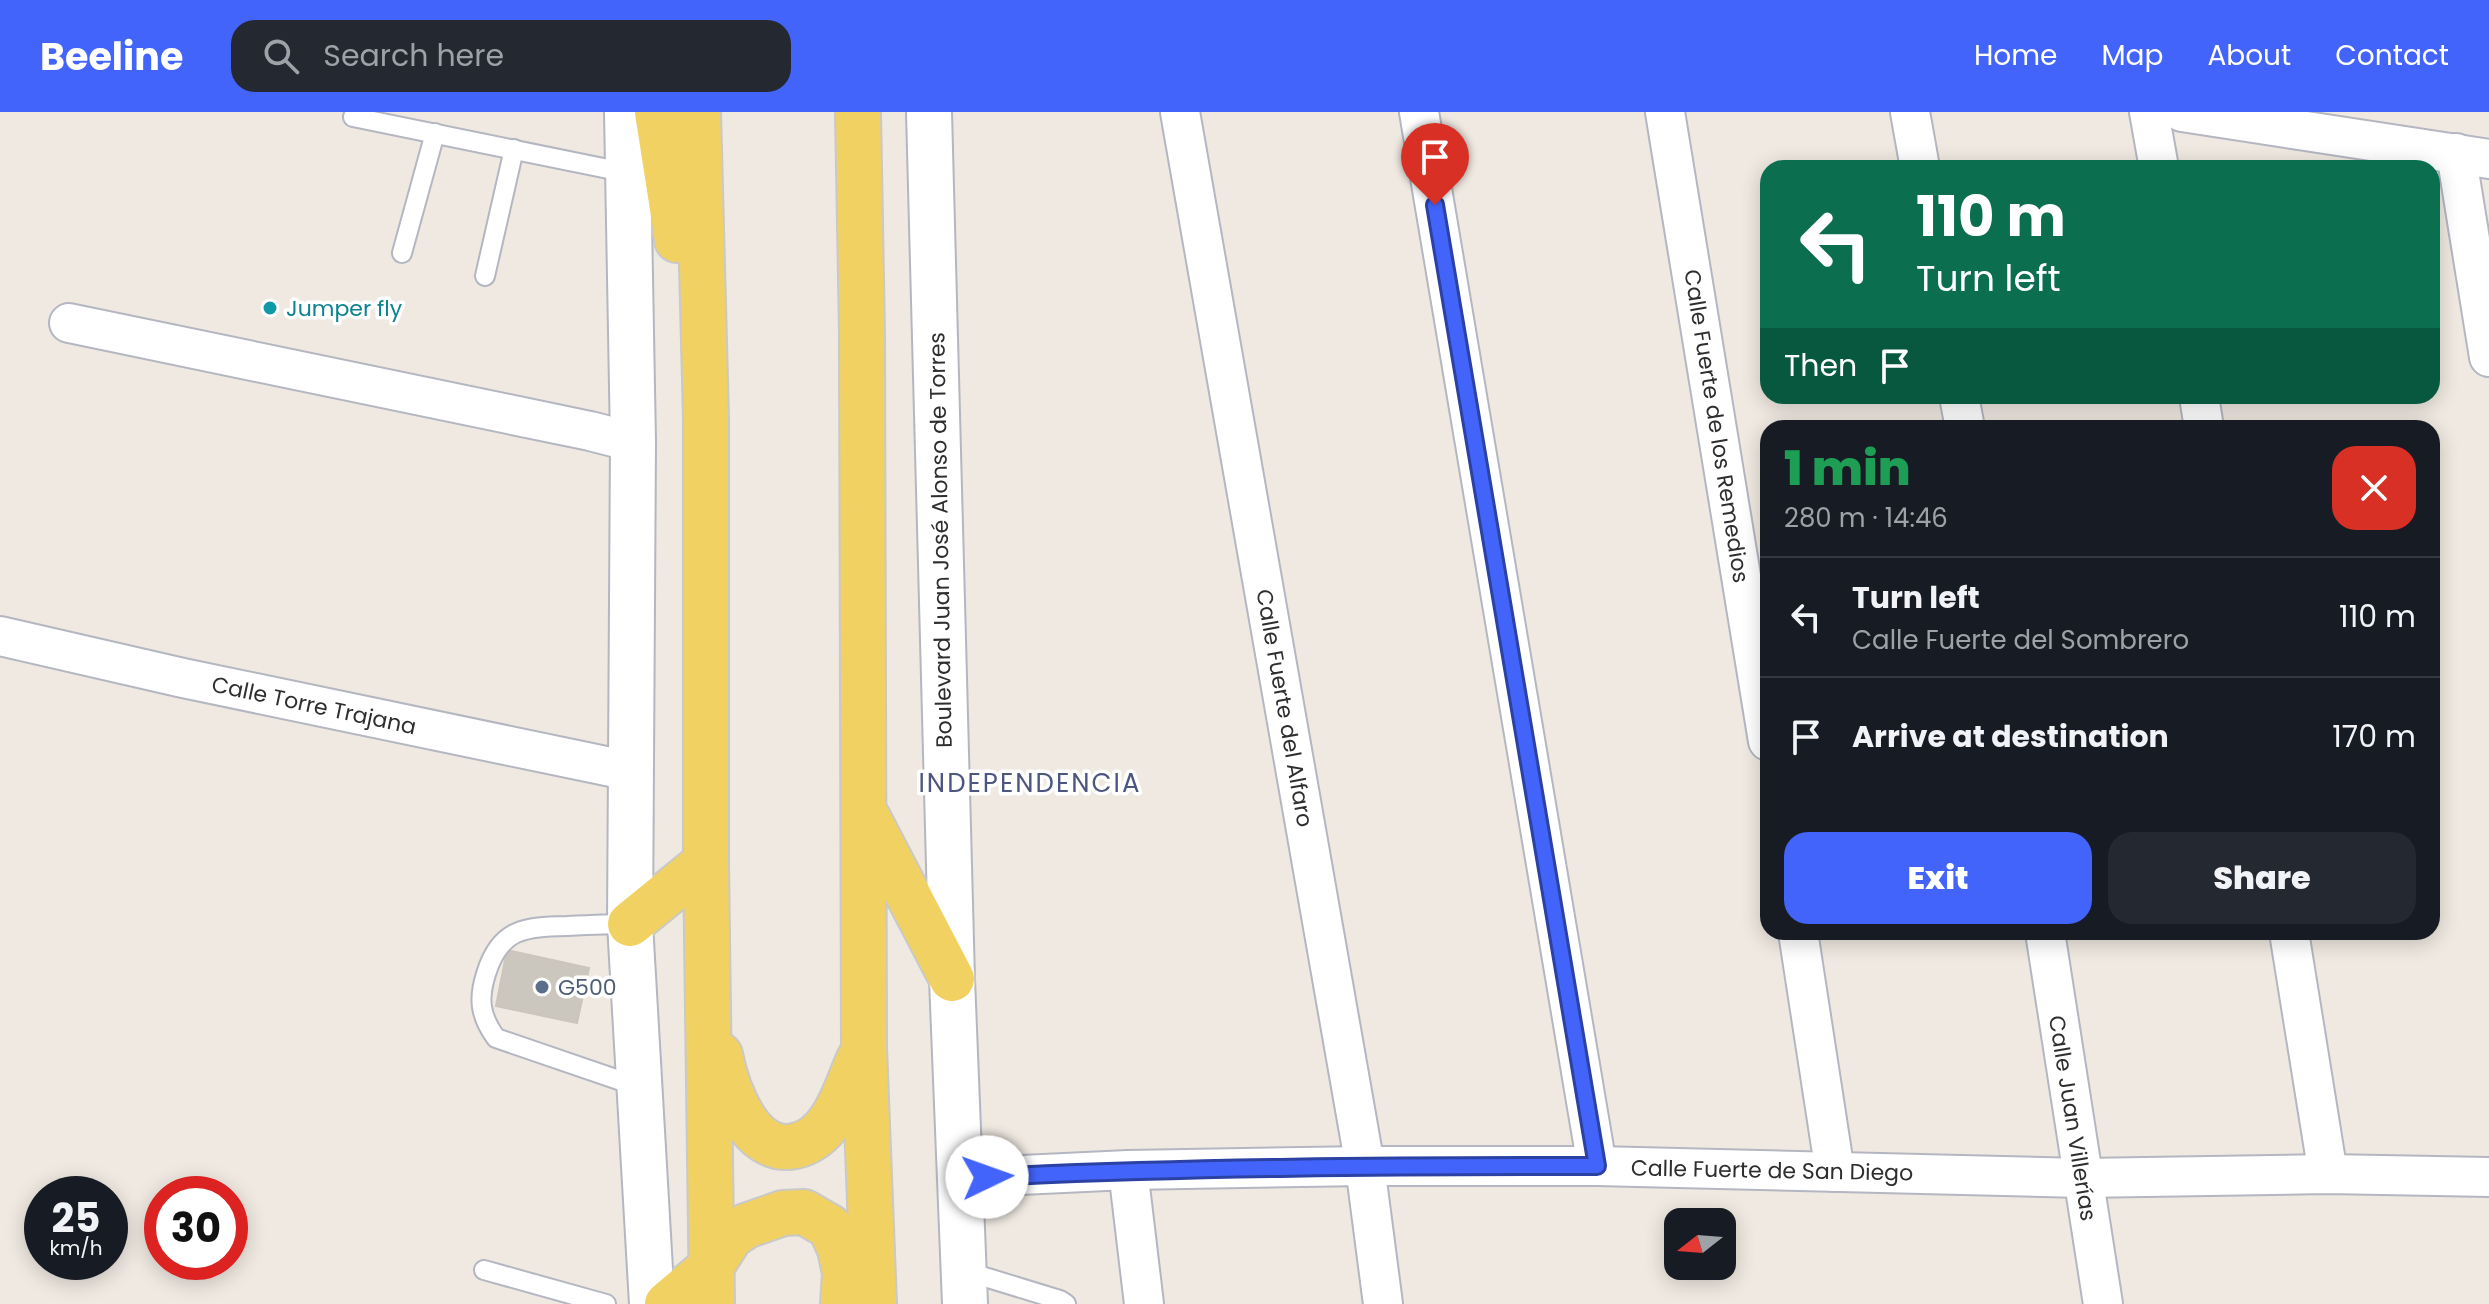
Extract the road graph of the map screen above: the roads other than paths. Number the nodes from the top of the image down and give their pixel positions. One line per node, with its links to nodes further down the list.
1 (627, 112): 18 (street)
2 (657, 112): 23 (main road)
3 (698, 112): 23 (main road)
4 (858, 112): 28 (main road)
5 (929, 112): 34 (street, Boulevard Juan José Alonso de Torres)
6 (1180, 112): 38 (street, Calle Fuerte del Alfaro)
7 (1419, 112): 39 (street)
8 (1665, 112): 26 (street, Calle Fuerte de los Remedios)
9 (1910, 112): 16 (street)
10 (2149, 112): 17 (street)
11 (2182, 112): 15 (street)
12 (353, 117): 13 (lane)
13 (435, 133): 14 (lane); 19 (lane)
14 (514, 149): 18 (lane); 20 (lane)
15 (2472, 156): 22 (street)
16 (1919, 160)
17 (2158, 160)
18 (628, 173): 24 (street)
19 (402, 253)
20 (485, 276)
21 (69, 323): 24 (street)
22 (2489, 357)
23 (706, 419): 29 (main road)
24 (633, 442): 27 (street)
25 (0, 636): 27 (street, Calle Torre Trajana)
26 (1760, 692)
27 (630, 771): 30 (street)
28 (864, 811): 34 (main road); 36 (main road)
29 (706, 862): 30 (main road); 35 (main road)
30 (630, 924): 37 (street); 37 (lane)
31 (1799, 940): 41 (street)
32 (2046, 940): 45 (street, Calle Juan Villerías)
33 (2290, 940): 42 (street)
34 (952, 979): 44 (street, Boulevard Juan José Alonso de Torres)
35 (707, 986): 36 (main road); 47 (main road)
36 (864, 1047): 53 (main road)
37 (639, 1087): 50 (street)
38 (1365, 1166): 39 (street, Calle Fuerte de San Diego); 40 (street, Calle Fuerte de San Diego); 56 (street, Calle Fuerte del Alfaro)
39 (1597, 1166): 41 (street, Calle Fuerte de San Diego)
40 (1128, 1170): 44 (street, Calle Fuerte de San Diego); 55 (street)
41 (1835, 1172): 45 (street, Calle Fuerte de San Diego)
42 (2328, 1174): 43 (street, Calle Fuerte de San Diego); 45 (street, Calle Fuerte de San Diego)
43 (2489, 1177)
44 (959, 1178): 48 (street, Boulevard Juan José Alonso de Torres)
45 (2082, 1178): 57 (street, Calle Juan Villerías)
46 (484, 1270): 49 (lane)
47 (712, 1285): 51 (main road); 52 (main road)
48 (965, 1287): 54 (lane)
49 (606, 1304)
50 (652, 1304)
51 (667, 1304)
52 (843, 1304)
53 (874, 1304)
54 (1066, 1304)
55 (1144, 1304)
56 (1383, 1304)
57 (2103, 1304)

